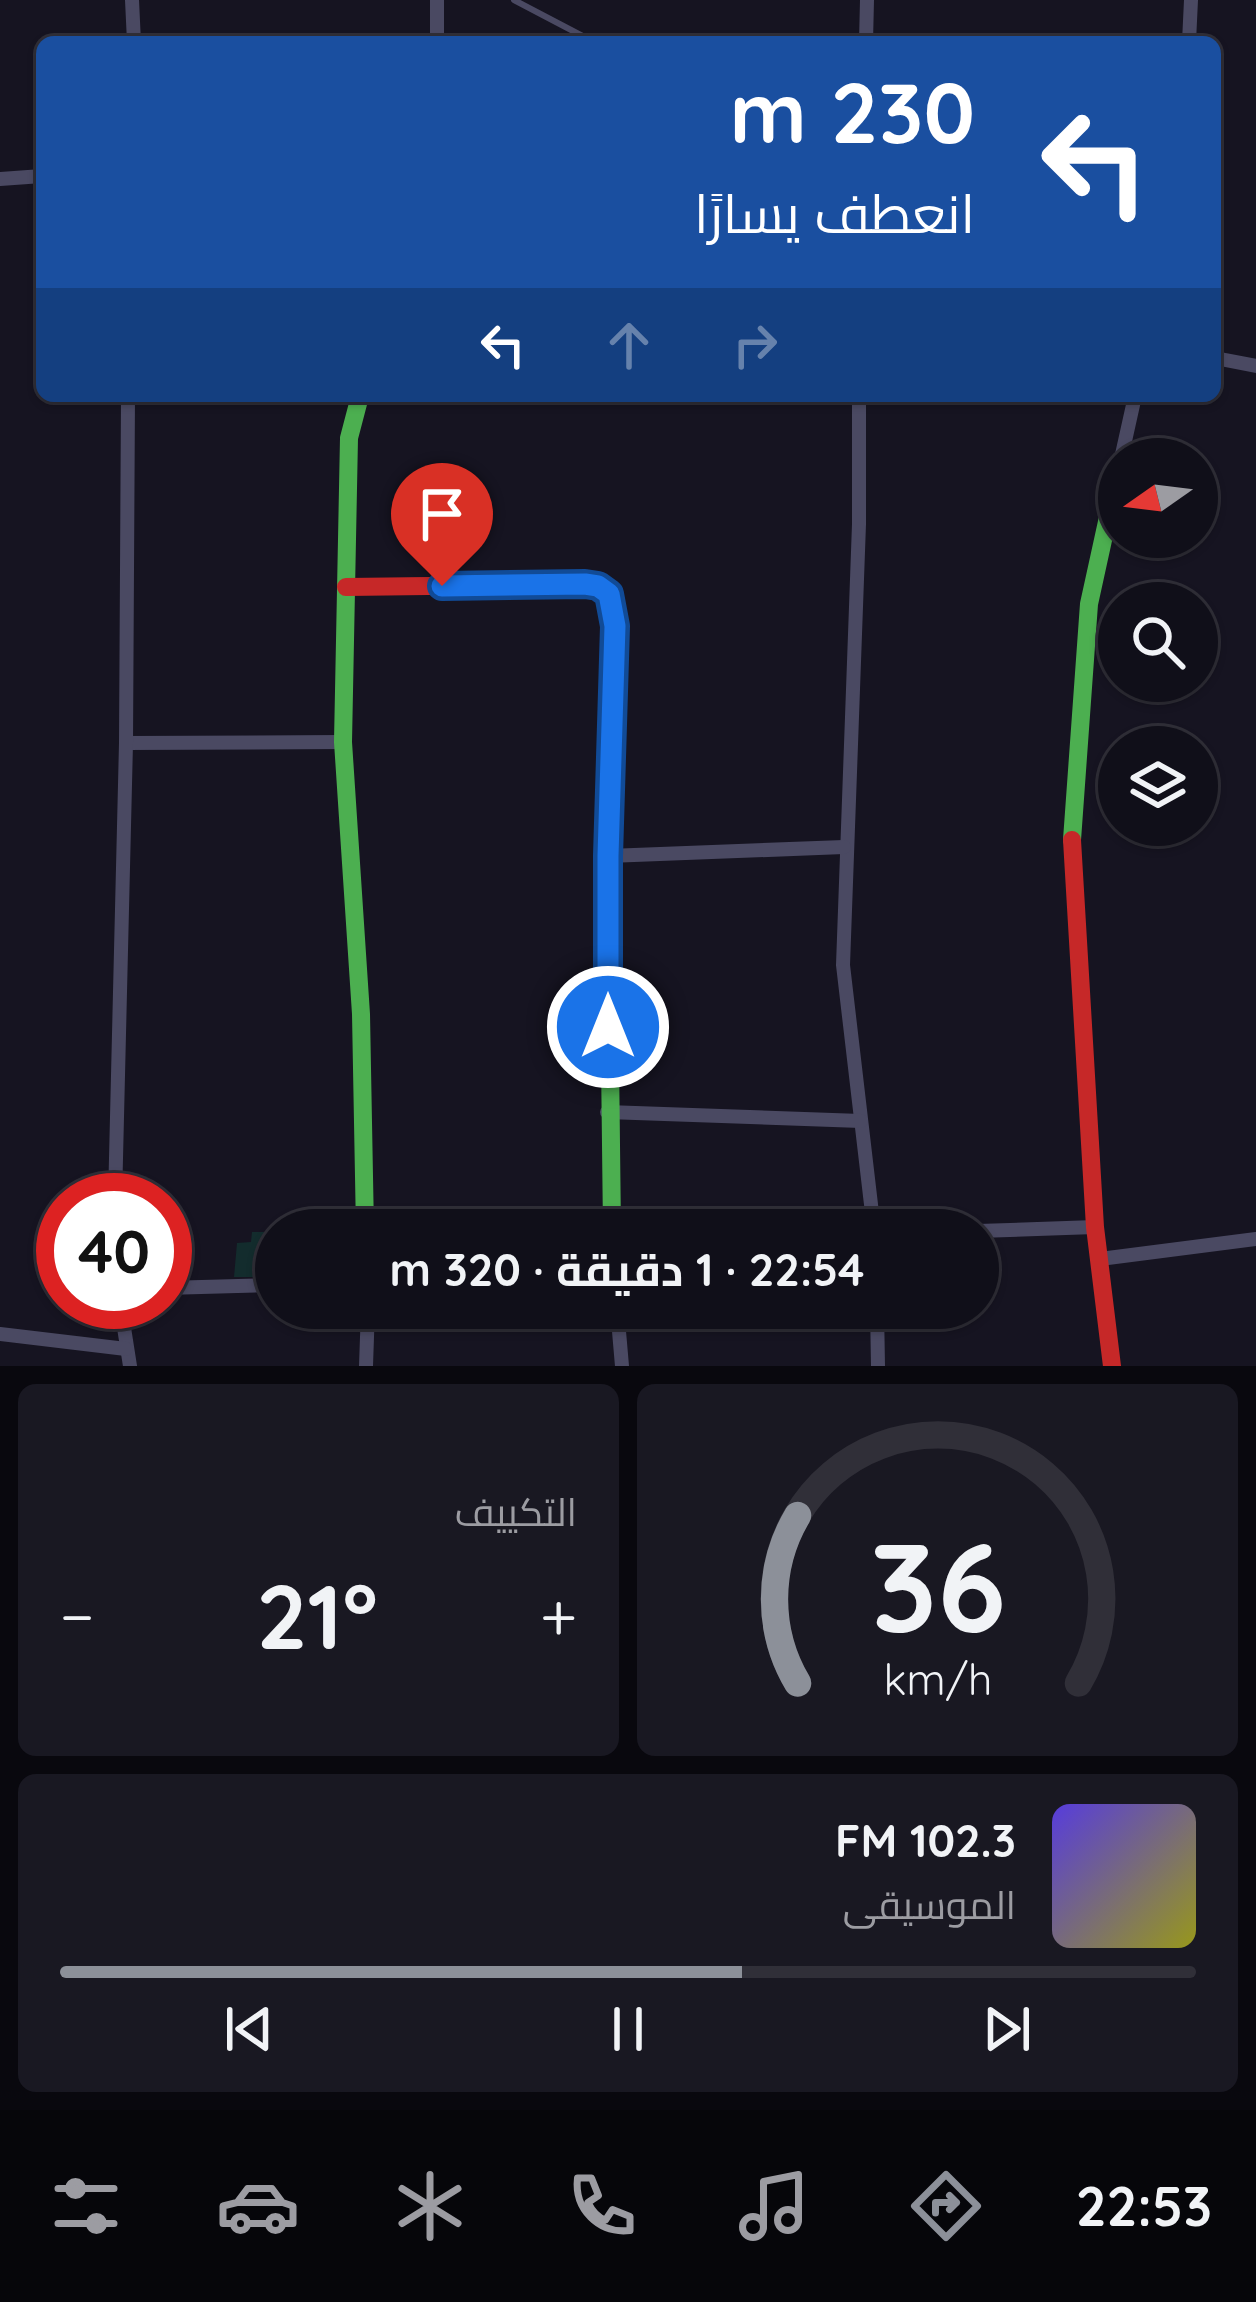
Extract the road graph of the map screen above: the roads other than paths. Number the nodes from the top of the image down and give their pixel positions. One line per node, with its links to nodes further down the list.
1 (132, 0): 6 (street)
2 (437, 0): 7 (street)
3 (514, 0): 8 (lane)
4 (867, 0): 9 (street)
5 (1191, 0): 10 (street)
6 (134, 36)
7 (437, 36)
8 (583, 36)
9 (866, 36)
10 (1189, 36)
11 (36, 176): 12 (street)
12 (0, 179)
13 (1221, 359): 14 (street)
14 (1256, 366)
15 (128, 402): 23 (street)
16 (359, 402): 21 (street)
17 (859, 402): 24 (street)
18 (1134, 402): 19 (street)
19 (1126, 438)
20 (1099, 558): 32 (street)
21 (346, 586): 22 (street); 25 (street)
22 (343, 742): 23 (street); 29 (street)
23 (126, 743): 28 (street)
24 (844, 847): 25 (street); 27 (street)
25 (608, 856): 26 (street)
26 (608, 1112): 27 (street); 30 (street)
27 (861, 1121): 31 (street)
28 (116, 1173)
29 (365, 1209)
30 (611, 1209)
31 (871, 1209)
32 (1095, 1226): 33 (street); 35 (street)
33 (999, 1230)
34 (1256, 1239): 35 (street)
35 (1100, 1259): 48 (street)
36 (255, 1286): 37 (street)
37 (192, 1287)
38 (123, 1329): 43 (street)
39 (367, 1329): 45 (street)
40 (619, 1329): 46 (street)
41 (877, 1329): 47 (street)
42 (0, 1334): 43 (street)
43 (125, 1349): 44 (street)
44 (130, 1366)
45 (366, 1366)
46 (622, 1366)
47 (878, 1366)
48 (1112, 1366)

